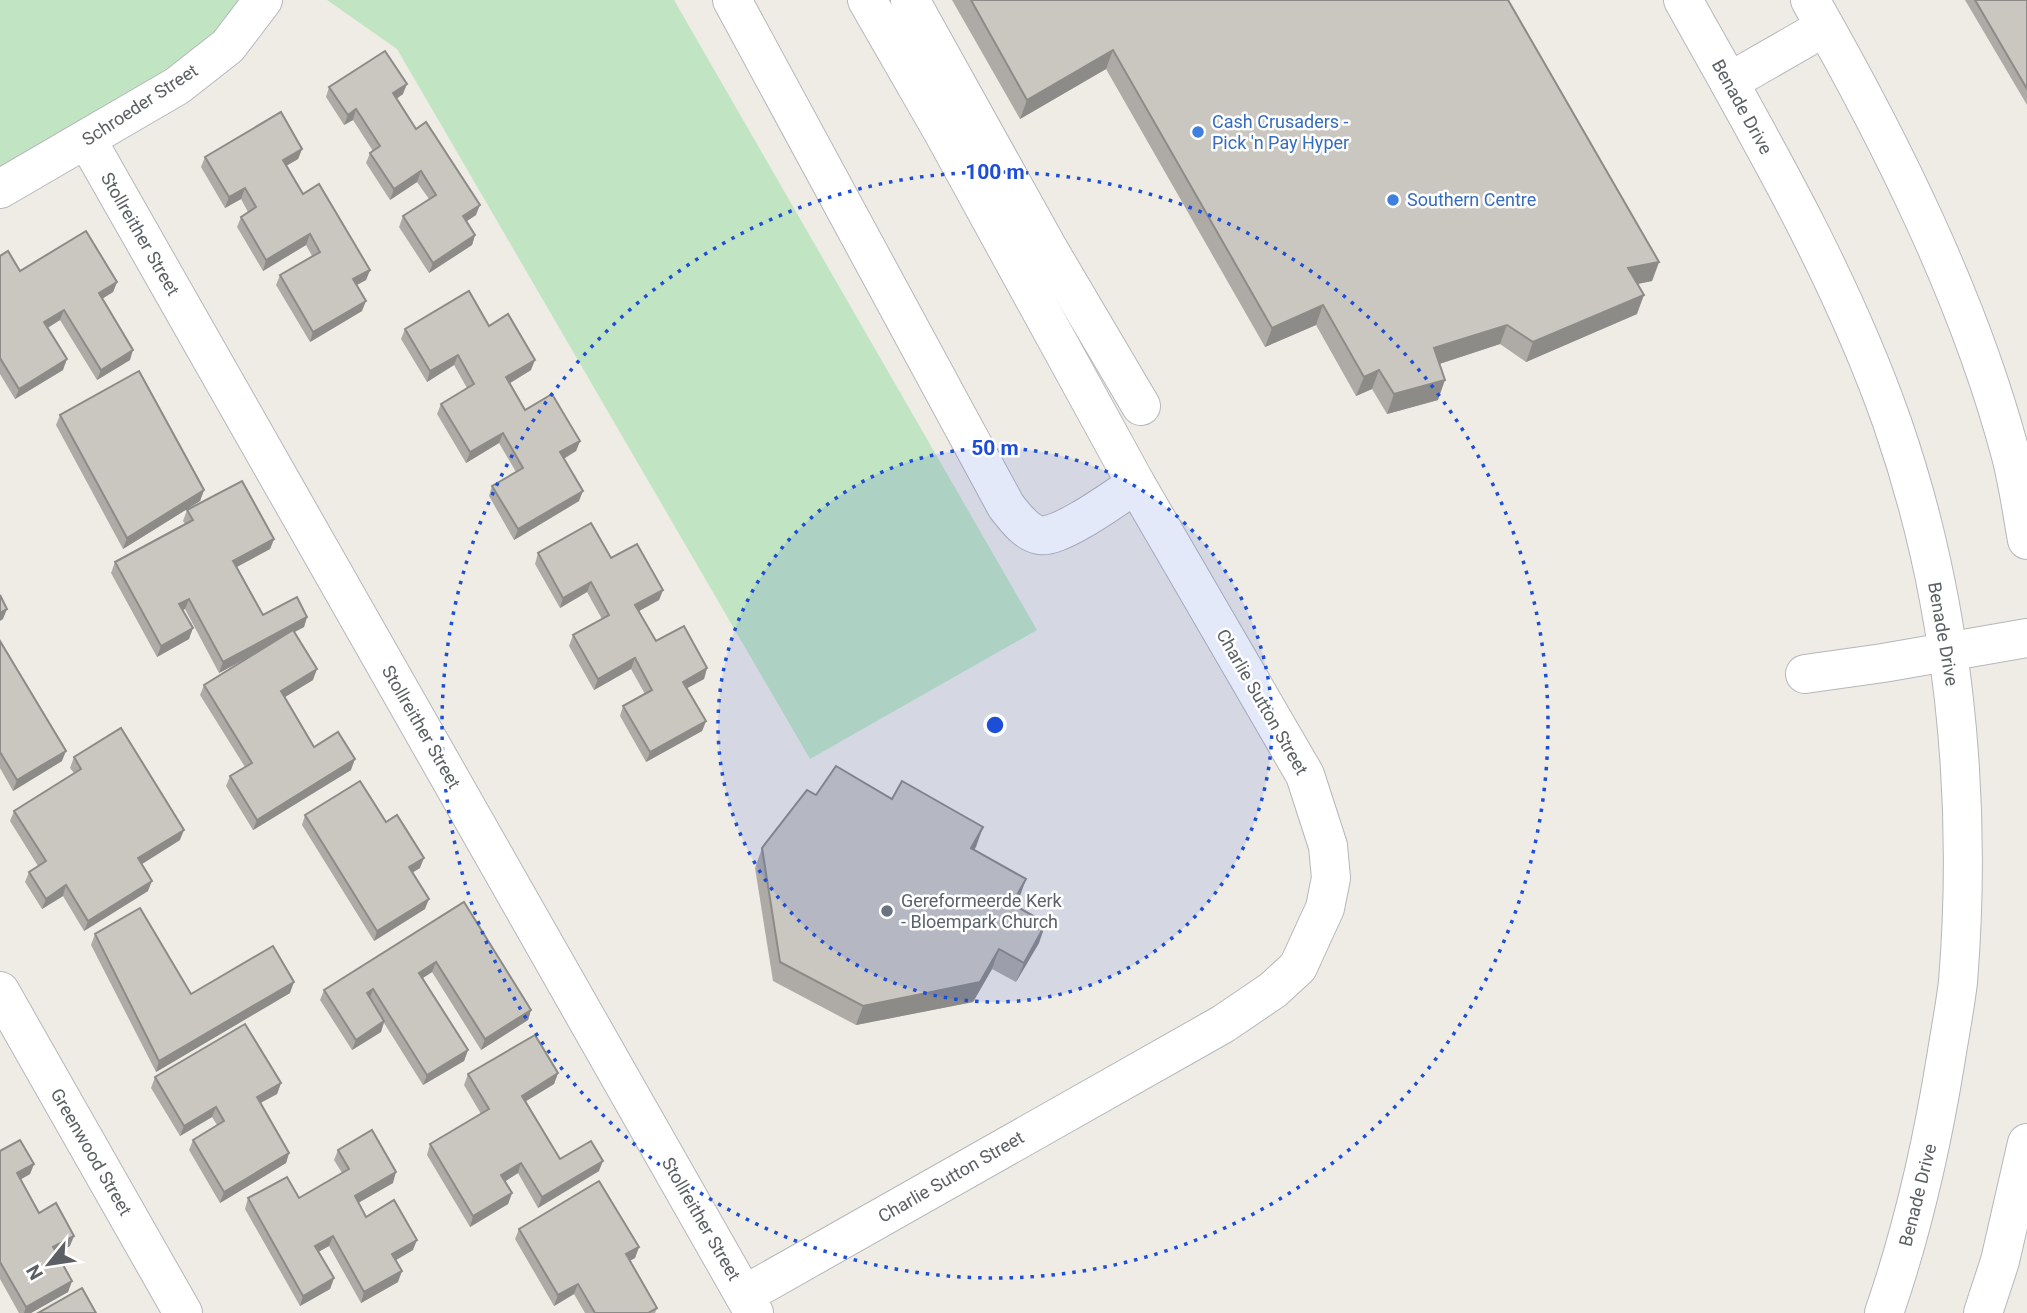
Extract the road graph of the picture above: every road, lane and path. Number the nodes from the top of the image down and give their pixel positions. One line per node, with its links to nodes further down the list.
1 (263, 0): 8 (street, Schroeder Street)
2 (732, 0): 12 (street)
3 (867, 0): 11 (street, Charlie Sutton Street)
4 (910, 0): 10 (street)
5 (1683, 0): 7 (street, Benade Drive)
6 (1818, 13): 7 (street); 13 (street)
7 (1729, 82): 15 (street, Benade Drive)
8 (87, 140): 9 (street, Schroeder Street); 19 (street, Stollreither Street)
9 (0, 189)
10 (1141, 406): 11 (street); 12 (street)
11 (1096, 410): 12 (street, Charlie Sutton Street)
12 (1128, 469): 19 (street, Charlie Sutton Street)
13 (2027, 540)
14 (2027, 638): 15 (street)
15 (1947, 651): 16 (street); 21 (street, Benade Drive)
16 (1805, 674)
17 (0, 991): 20 (street, Greenwood Street)
18 (2027, 1143): 22 (street)
19 (749, 1304)
20 (183, 1313)
21 (1884, 1313)
22 (1983, 1313)

